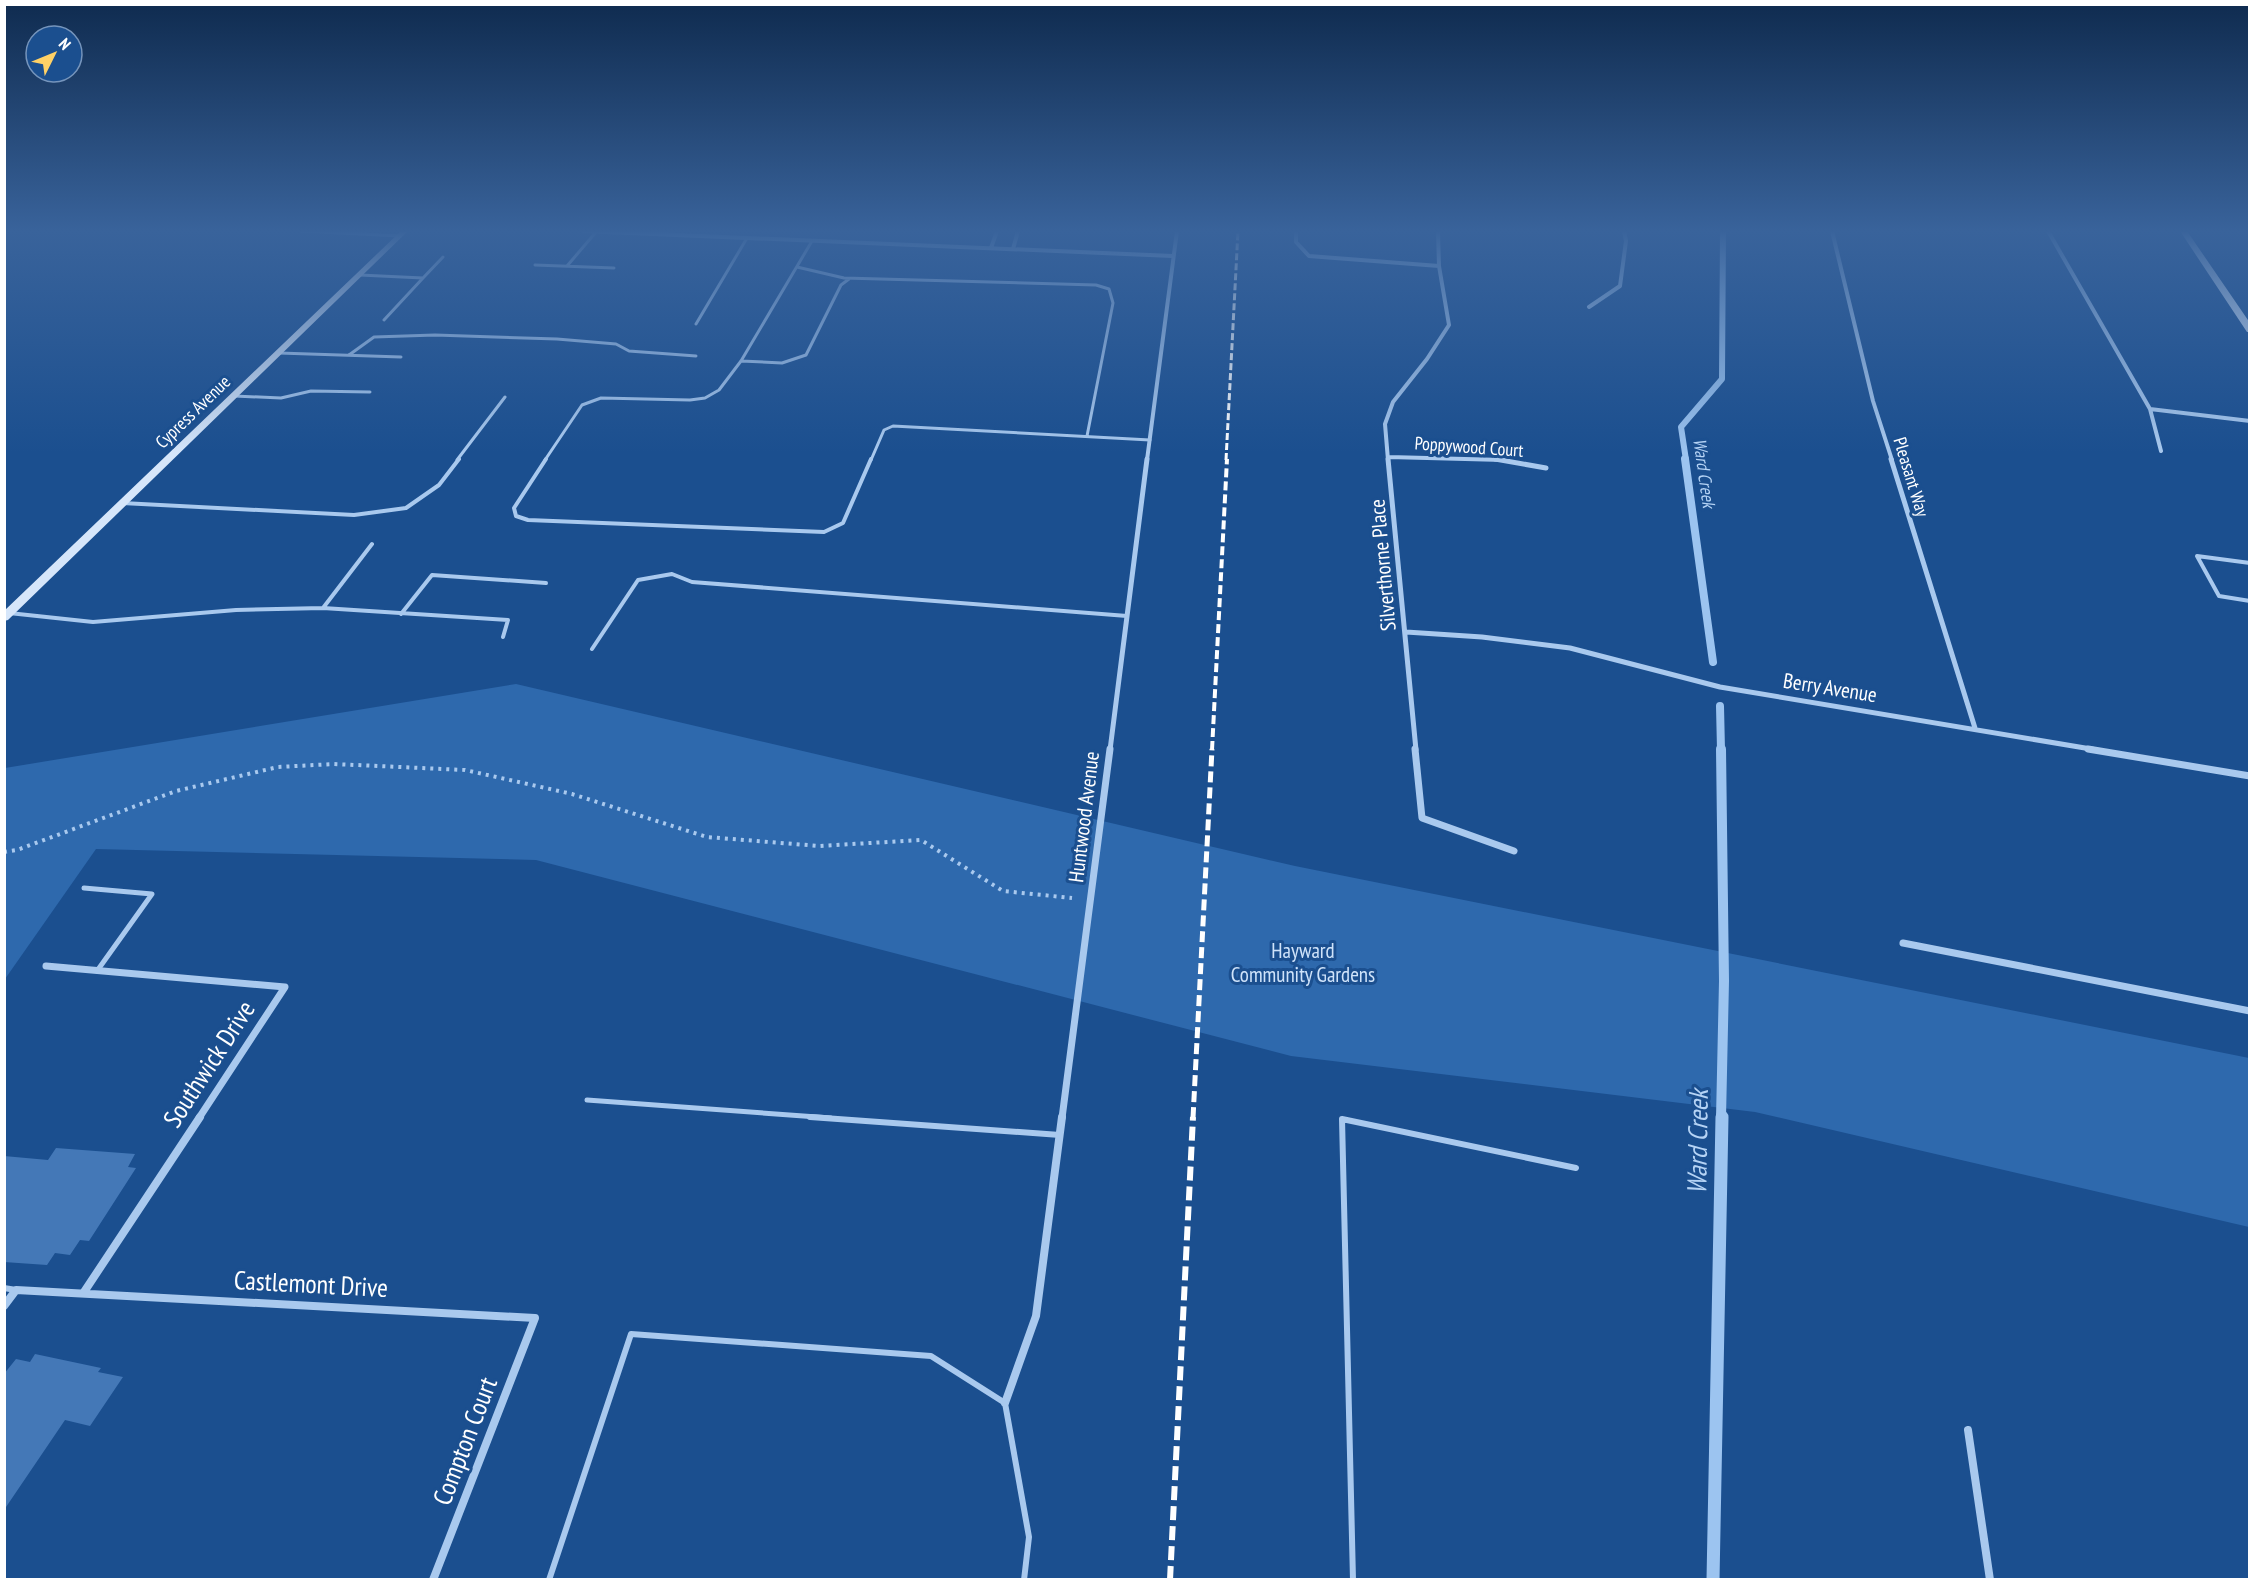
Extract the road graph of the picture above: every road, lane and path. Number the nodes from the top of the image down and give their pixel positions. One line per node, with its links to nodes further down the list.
1 (329, 305): 19 (street, Cypress Avenue)
2 (398, 305): 16 (lane)
3 (707, 305): 17 (lane)
4 (774, 305): 23 (lane)
5 (832, 305): 23 (lane)
6 (1113, 305): 29 (lane)
7 (1167, 305): 30 (street, Huntwood Avenue)
8 (1446, 305): 32 (street, Silverthorne Place)
9 (1593, 305): 13 (street)
10 (1850, 305): 46 (street, Pleasant Way)
11 (2090, 305): 27 (street)
12 (2233, 305): 14 (street)
13 (1589, 308)
14 (2240, 316): 15 (street); 18 (street)
15 (2250, 318)
16 (384, 320)
17 (696, 324)
18 (2250, 330)
19 (279, 353): 20 (lane); 25 (street, Cypress Avenue)
20 (349, 355): 21 (lane); 22 (lane)
21 (696, 356)
22 (401, 357)
23 (741, 361): 29 (lane)
24 (370, 392): 25 (lane)
25 (234, 396): 34 (street, Cypress Avenue)
26 (505, 397): 34 (lane)
27 (2150, 409): 28 (street); 31 (street)
28 (2250, 421)
29 (1087, 436): 30 (lane)
30 (1150, 440): 42 (street, Huntwood Avenue)
31 (2161, 451)
32 (1389, 457): 33 (street, Poppywood Court); 43 (street, Silverthorne Place)
33 (1546, 468)
34 (122, 503): 41 (street, Cypress Avenue)
35 (372, 544): 39 (lane)
36 (2250, 564): 38 (lane)
37 (546, 583): 40 (lane)
38 (2250, 601)
39 (323, 608): 40 (lane); 41 (lane)
40 (401, 614): 44 (lane)
41 (7, 615)
42 (1127, 616): 45 (lane); 51 (street, Huntwood Avenue)
43 (1406, 632): 46 (street, Berry Avenue); 48 (street, Silverthorne Place)
44 (503, 637)
45 (592, 649)
46 (1975, 728): 47 (street, Berry Avenue)
47 (2250, 776)
48 (1514, 850)
49 (4, 852): 51 (path)
50 (84, 888): 54 (lane)
51 (1090, 901): 57 (street, Huntwood Avenue)
52 (1903, 943): 55 (street)
53 (46, 966): 54 (street, Southwick Drive)
54 (97, 971): 61 (street, Southwick Drive)
55 (2250, 1011)
56 (587, 1100): 57 (lane)
57 (1060, 1135): 64 (street, Huntwood Avenue)
58 (1576, 1168): 69 (lane)
59 (4, 1288): 60 (lane)
60 (16, 1290): 61 (street); 62 (street)
61 (84, 1292): 63 (street, Castlemont Drive)
62 (4, 1306)
63 (535, 1318): 66 (street, Compton Court)
64 (1005, 1403): 67 (lane); 68 (lane)
65 (1968, 1430): 70 (street)
66 (433, 1580)
67 (549, 1580)
68 (1024, 1580)
69 (1353, 1580)
70 (1990, 1580)

